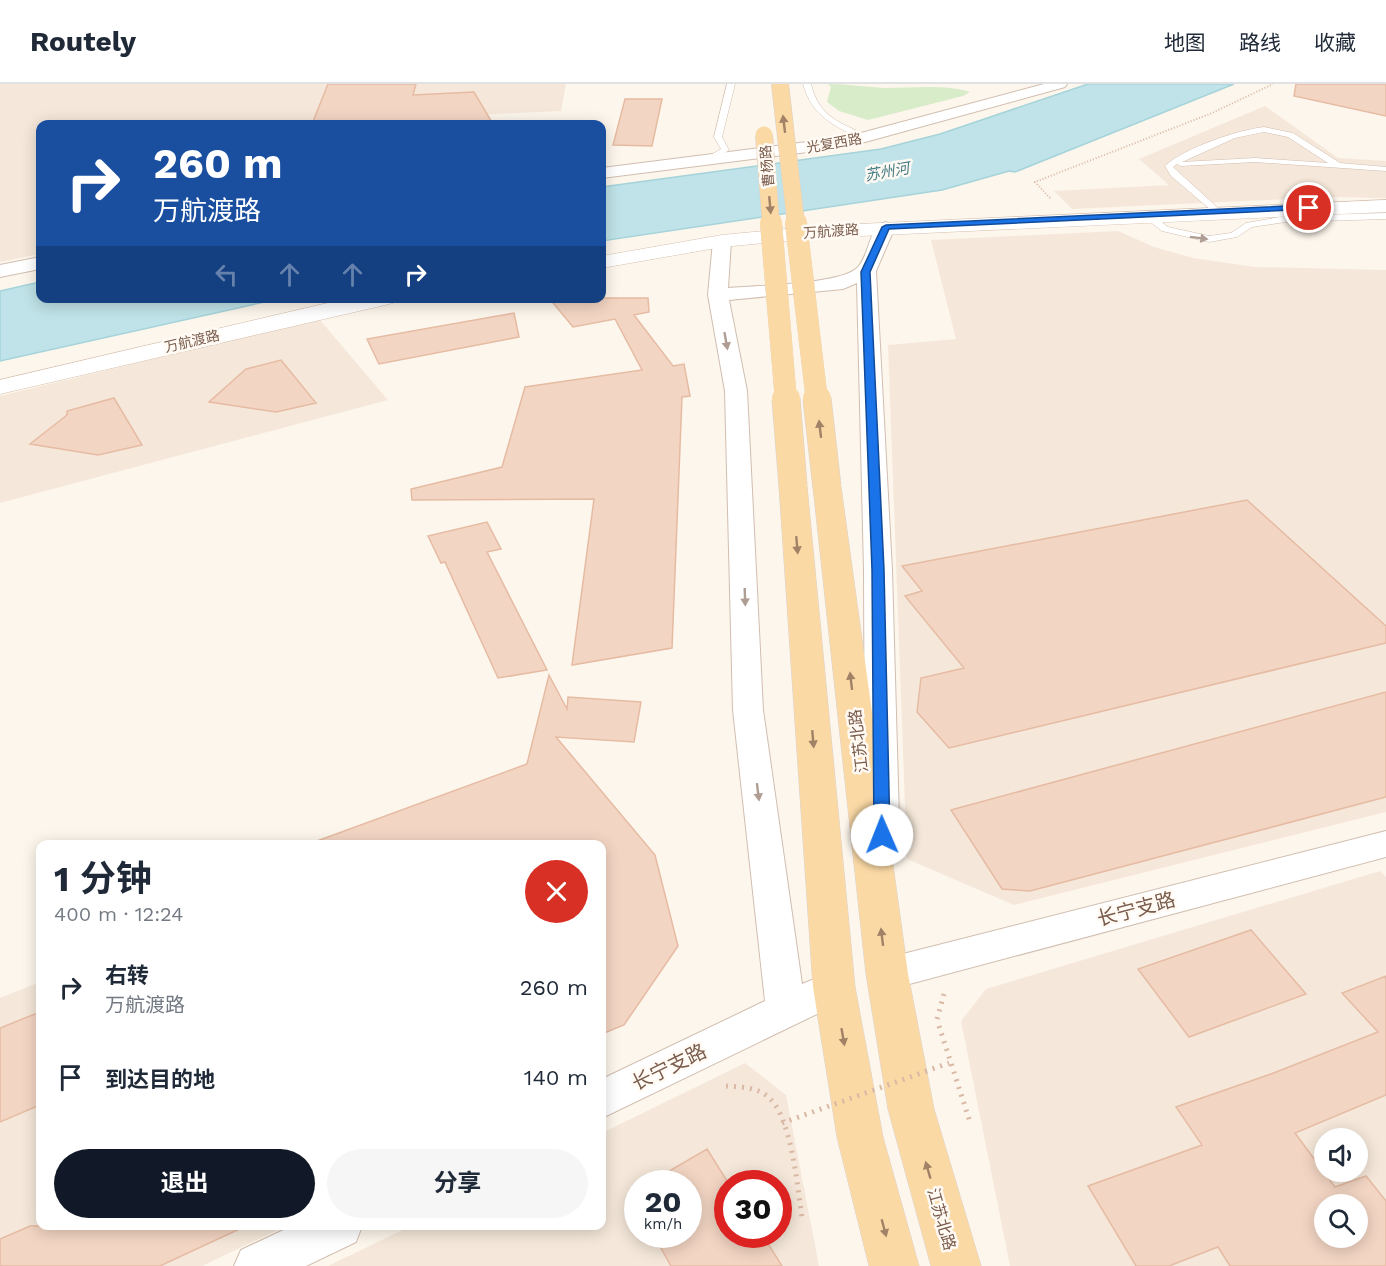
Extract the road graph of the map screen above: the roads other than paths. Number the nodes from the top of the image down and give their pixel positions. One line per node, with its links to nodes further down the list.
1 (731, 84): 7 (lane)
2 (780, 84): 18 (main road, 曹杨路, one-way to 2, bridge)
3 (807, 84): 6 (lane)
4 (1060, 84): 6 (street, 光复西路)
5 (763, 119): 19 (main road, 曹杨路, one-way to 19, bridge)
6 (866, 138): 7 (street, 光复西路)
7 (705, 162): 11 (street, 光复西路)
8 (1337, 165): 9 (lane); 9 (lane); 10 (lane)
9 (1169, 166): 13 (lane)
10 (1386, 169)
11 (606, 173)
12 (1386, 206): 13 (street, 万航渡路)
13 (1217, 212): 14 (street, 万航渡路)
14 (1147, 215): 15 (lane, one-way to 15); 16 (street, 万航渡路)
15 (1386, 216)
16 (886, 227): 17 (street, 万航渡路); 23 (street)
17 (722, 241): 20 (street, 万航渡路); 24 (street)
18 (799, 245): 27 (main road, 江苏北路, one-way to 18, bridge)
19 (773, 248): 27 (main road, 江苏北路, bridge)
20 (606, 261)
21 (36, 264): 22 (street)
22 (0, 271)
23 (866, 272): 24 (street); 28 (street)
24 (718, 295): 32 (street, one-way to 32)
25 (360, 303): 26 (street, 万航渡路)
26 (0, 387)
27 (810, 487): 30 (main road, 江苏北路, one-way to 27); 31 (main road, 江苏北路, one-way to 31)
28 (882, 835)
29 (1386, 844): 30 (street, 长宁支路)
30 (887, 974): 37 (main road, 江苏北路, one-way to 30)
31 (834, 987): 32 (street, 长宁支路); 36 (main road, 江苏北路, one-way to 36)
32 (786, 1010): 33 (street, 长宁支路)
33 (606, 1097)
34 (332, 1230): 35 (street)
35 (257, 1266)
36 (894, 1266)
37 (956, 1266)

